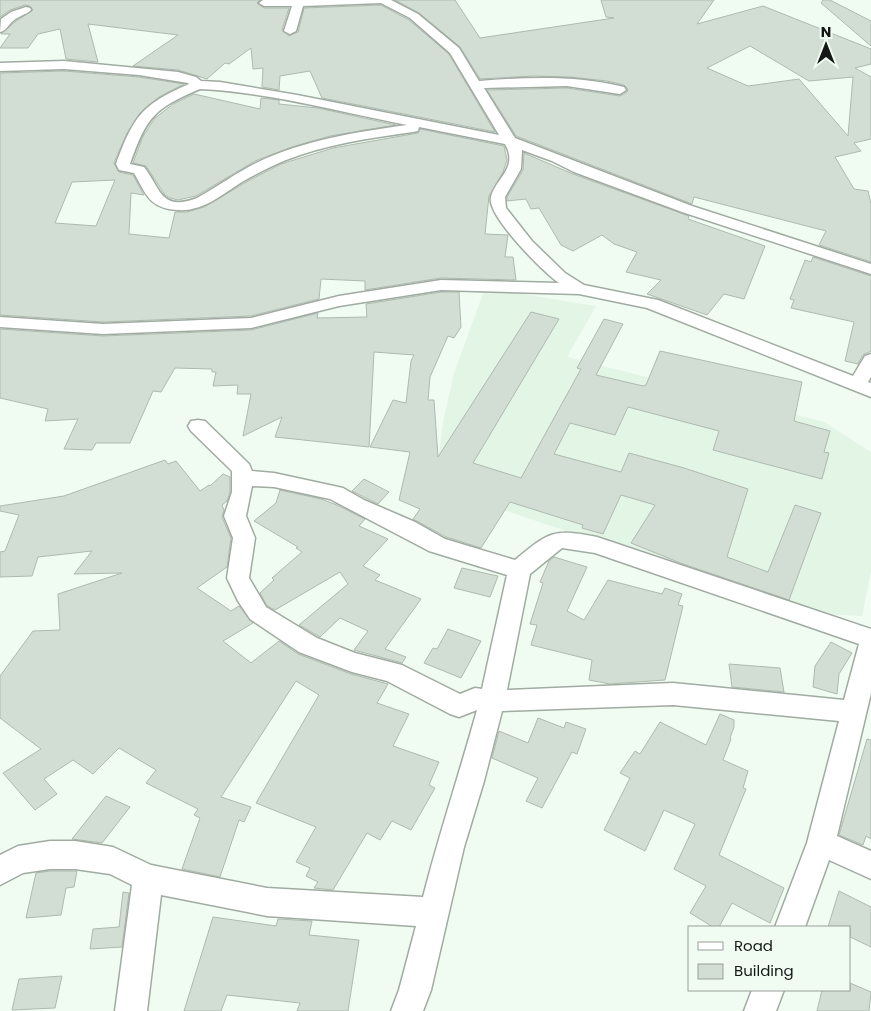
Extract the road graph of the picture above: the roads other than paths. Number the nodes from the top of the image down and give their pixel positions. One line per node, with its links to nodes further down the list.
1 (384, 0): 3 (street); 9 (street)
2 (264, 3): 3 (street)
3 (298, 4): 6 (street)
4 (26, 10): 5 (street)
5 (0, 29)
6 (290, 31)
7 (0, 67): 8 (street)
8 (198, 85): 11 (street); 11 (street)
9 (477, 86): 10 (street); 12 (street)
10 (620, 90)
11 (430, 126): 12 (street)
12 (510, 141): 13 (street); 14 (street)
13 (871, 269)
14 (579, 290): 15 (street); 17 (street)
15 (0, 322)
16 (871, 360): 17 (street)
17 (864, 388)
18 (198, 426): 19 (street)
19 (244, 478): 20 (street); 24 (street)
20 (519, 570): 21 (street); 24 (street)
21 (871, 639)
22 (871, 643): 23 (street)
23 (868, 671): 25 (street)
24 (492, 701): 25 (street); 30 (street)
25 (855, 712): 26 (street)
26 (821, 843): 27 (street); 31 (street)
27 (871, 865)
28 (0, 871): 29 (street)
29 (148, 878): 30 (street); 33 (street)
30 (433, 912): 34 (street)
31 (790, 926)
32 (768, 991): 35 (street)
33 (131, 1011)
34 (406, 1011)
35 (760, 1011)

